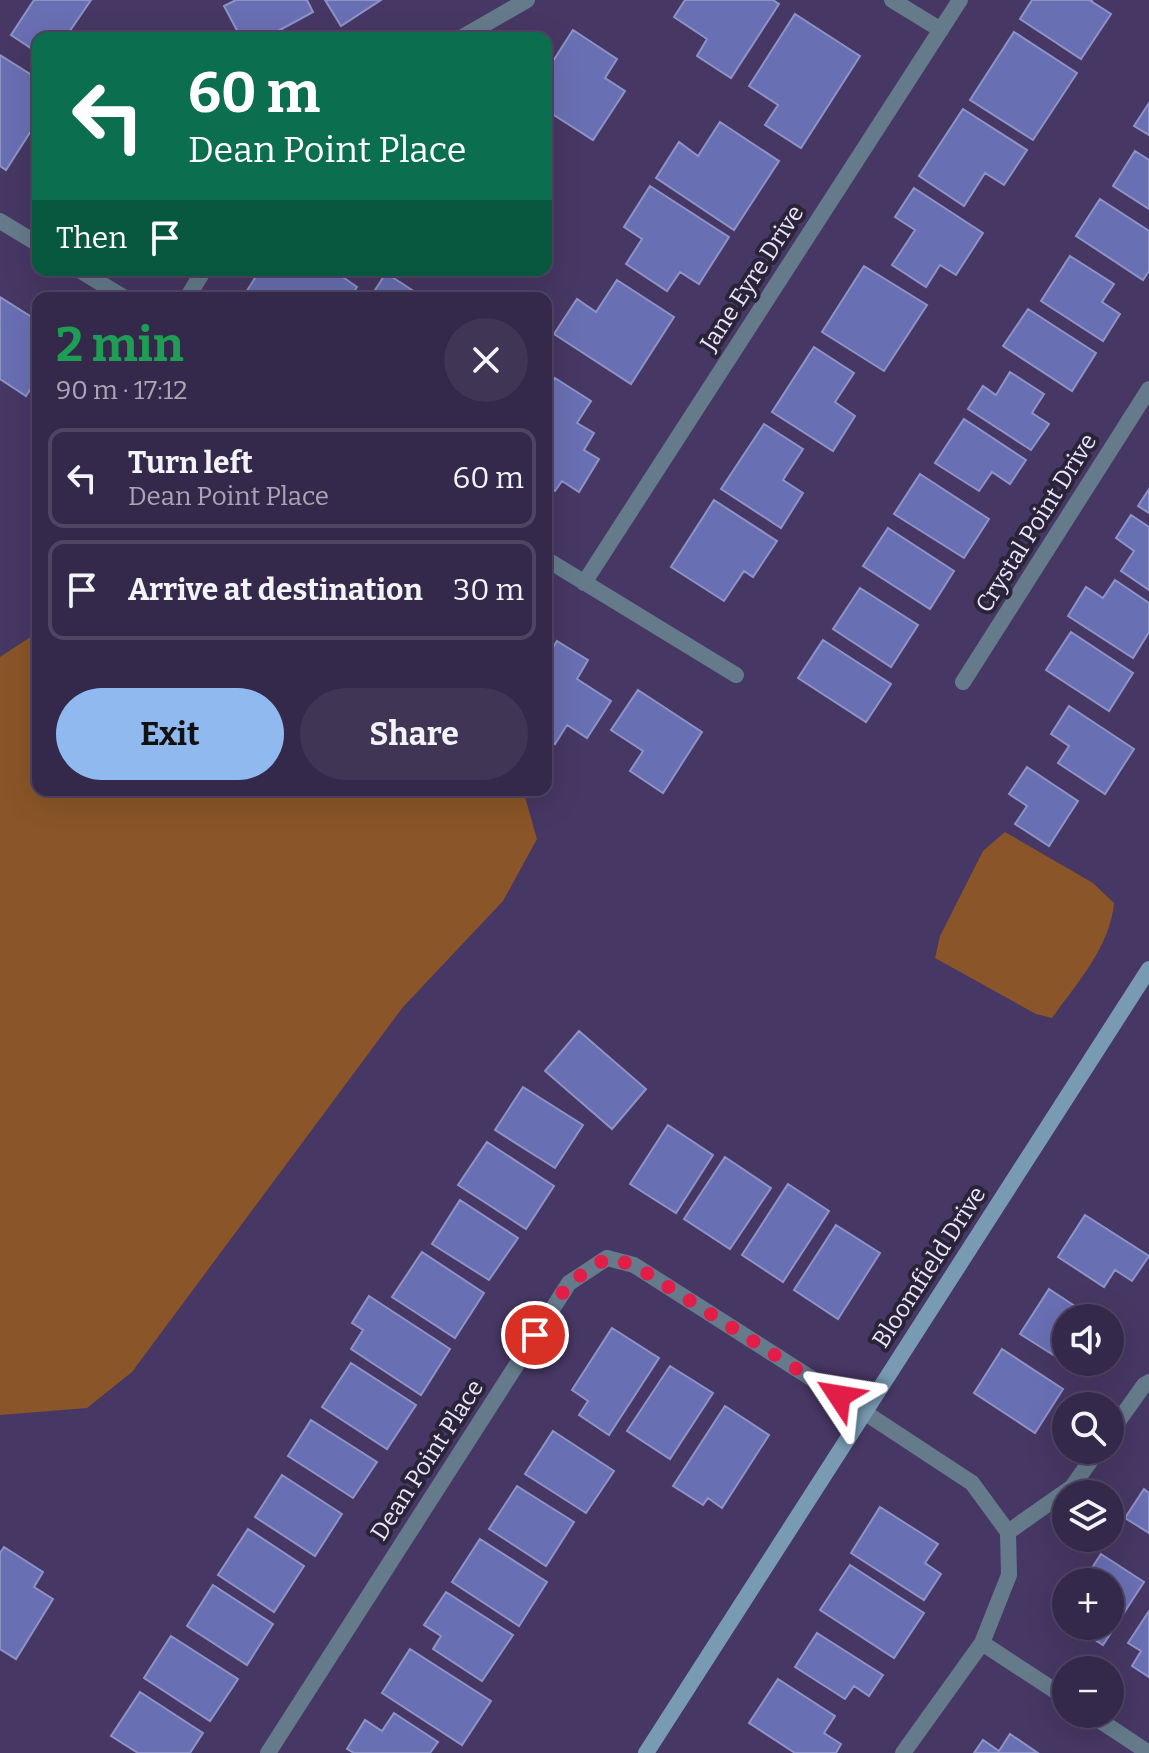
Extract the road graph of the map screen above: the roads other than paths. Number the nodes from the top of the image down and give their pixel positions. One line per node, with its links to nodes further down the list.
1 (527, 0): 5 (street)
2 (892, 0): 4 (street)
3 (960, 0): 4 (street, Jane Eyre Drive)
4 (941, 30): 12 (street, Jane Eyre Drive)
5 (471, 32)
6 (0, 221): 7 (street)
7 (32, 240)
8 (89, 276): 9 (street)
9 (115, 292)
10 (1149, 389): 14 (street, Crystal Point Drive)
11 (552, 563): 12 (street)
12 (584, 583): 13 (street)
13 (736, 675)
14 (963, 682)
15 (1149, 969): 17 (street, Bloomfield Drive)
16 (1149, 1382): 18 (street)
17 (864, 1412): 20 (street, Dean Point Place); 24 (street, Dean Point Place); 25 (street, Bloomfield Drive)
18 (1124, 1413)
19 (1088, 1464): 20 (street)
20 (1008, 1532): 21 (street)
21 (982, 1643): 22 (street); 26 (street)
22 (1052, 1689)
23 (1111, 1728): 27 (street)
24 (268, 1753)
25 (646, 1753)
26 (903, 1753)
27 (1149, 1753)

